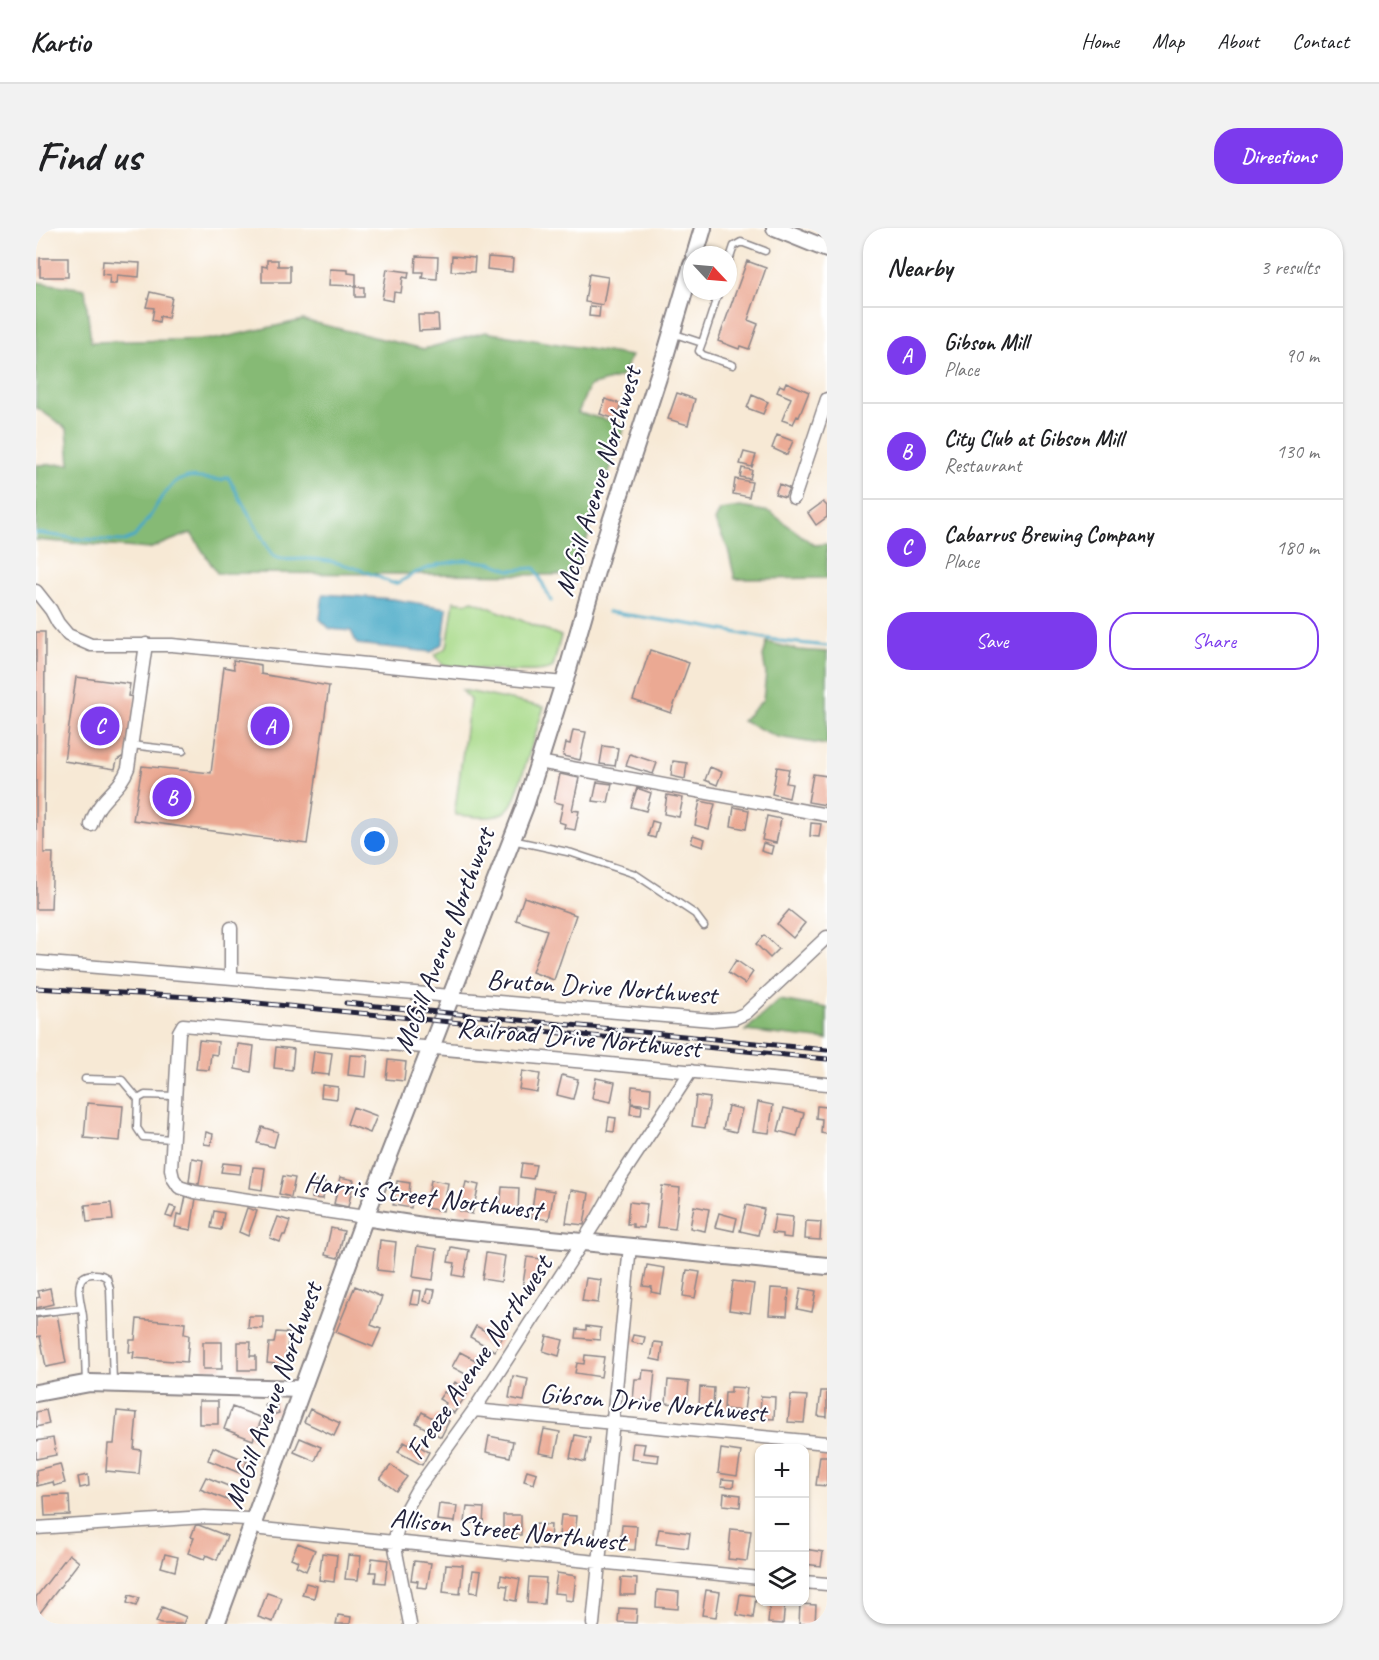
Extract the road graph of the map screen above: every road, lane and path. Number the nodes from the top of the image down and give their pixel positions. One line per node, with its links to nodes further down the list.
1 (703, 228): 3 (street, McGill Avenue Northwest)
2 (775, 228): 5 (street)
3 (698, 246)
4 (734, 246): 6 (lane)
5 (827, 249)
6 (765, 251)
7 (683, 296): 9 (street, McGill Avenue Northwest)
8 (716, 300): 10 (lane)
9 (672, 333): 10 (lane); 16 (street, McGill Avenue Northwest)
10 (702, 343): 11 (lane)
11 (733, 365)
12 (827, 399): 13 (street)
13 (794, 498)
14 (36, 591): 15 (street)
15 (146, 644): 16 (street); 17 (street)
16 (564, 683): 19 (street, McGill Avenue Northwest)
17 (131, 745): 18 (lane); 21 (street)
18 (183, 751)
19 (539, 762): 20 (street); 22 (street, McGill Avenue Northwest)
20 (827, 815)
21 (91, 825)
22 (511, 840): 23 (lane); 28 (street, McGill Avenue Northwest)
23 (704, 926)
24 (231, 928): 27 (street)
25 (827, 937): 28 (street, Bruton Drive Northwest)
26 (36, 962): 27 (street, Bruton Drive Northwest)
27 (231, 978): 28 (street, Bruton Drive Northwest)
28 (450, 997): 30 (street, McGill Avenue Northwest)
29 (183, 1025): 30 (street, Railroad Drive Northwest); 34 (street, Harris Street Northwest)
30 (430, 1047): 31 (street, Railroad Drive Northwest); 37 (street, McGill Avenue Northwest)
31 (691, 1071): 33 (street, Railroad Drive Northwest); 38 (street, Freeze Avenue Northwest)
32 (85, 1079): 35 (lane)
33 (827, 1084)
34 (175, 1096): 35 (lane); 36 (street, Harris Street Northwest)
35 (138, 1099): 36 (lane)
36 (172, 1139): 37 (street, Harris Street Northwest)
37 (366, 1217): 38 (street, Harris Street Northwest); 45 (street, McGill Avenue Northwest)
38 (584, 1241): 39 (street, Harris Street Northwest); 47 (street, Freeze Avenue Northwest)
39 (630, 1246): 40 (street, Harris Street Northwest); 48 (street)
40 (827, 1266)
41 (81, 1308): 42 (lane); 43 (lane); 44 (lane)
42 (36, 1313)
43 (113, 1383): 44 (street); 45 (street)
44 (86, 1384): 46 (street)
45 (301, 1389): 50 (street, McGill Avenue Northwest)
46 (36, 1394)
47 (474, 1410): 48 (street, Gibson Drive Northwest); 52 (street, Freeze Avenue Northwest)
48 (612, 1422): 49 (street, Gibson Drive Northwest); 53 (street)
49 (827, 1443)
50 (253, 1524): 51 (street, Allison Street Northwest); 52 (street, Allison Street Northwest); 57 (street, McGill Avenue Northwest)
51 (36, 1528)
52 (394, 1542): 53 (street, Allison Street Northwest); 58 (street, Freeze Avenue Northwest)
53 (599, 1562): 54 (street, Allison Street Northwest); 59 (street)
54 (755, 1578)
55 (809, 1582): 56 (street)
56 (827, 1584)
57 (216, 1624)
58 (410, 1624)
59 (593, 1624)

